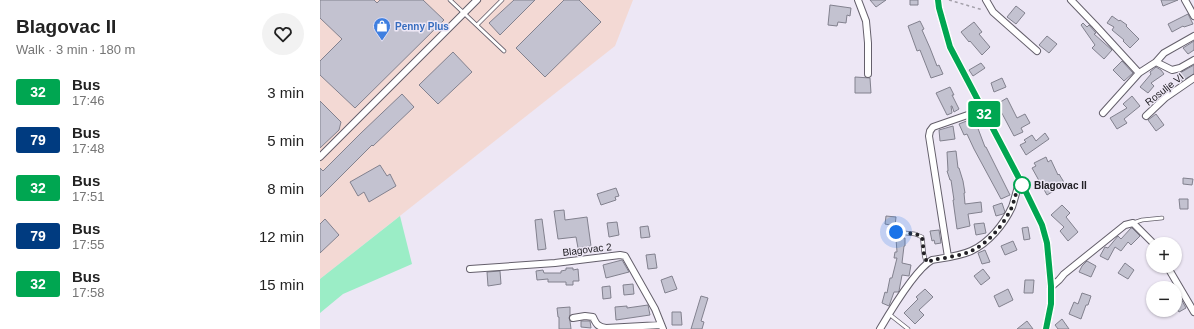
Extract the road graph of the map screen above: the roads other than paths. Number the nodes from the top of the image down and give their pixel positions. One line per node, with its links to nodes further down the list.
1 (450, 0): 9 (lane)
2 (478, 0): 9 (street)
3 (502, 0): 11 (lane)
4 (858, 0): 18 (street)
5 (938, 0): 20 (street)
6 (986, 0): 14 (street)
7 (1071, 0): 17 (street)
8 (1185, 0): 10 (street)
9 (464, 14): 11 (lane); 23 (street)
10 (1194, 16)
11 (477, 25): 13 (lane)
12 (1194, 36): 16 (street)
13 (504, 50)
14 (1037, 51)
15 (1194, 60): 16 (street)
16 (1156, 62): 17 (street)
17 (1139, 73): 21 (street)
18 (868, 74)
19 (1194, 78): 22 (street, Rosulje VI)
20 (982, 110): 24 (street); 29 (street)
21 (1103, 113)
22 (1146, 116)
23 (320, 157)
24 (1020, 180): 29 (street); 33 (street)
25 (1162, 218): 26 (lane)
26 (1133, 223): 28 (street); 33 (street)
27 (896, 232): 30 (lane)
28 (1147, 237)
29 (948, 257): 30 (street)
30 (928, 263): 35 (street)
31 (470, 269): 37 (street, Blagovac 2)
32 (1171, 273): 34 (street)
33 (1051, 286): 40 (street)
34 (1194, 312)
35 (889, 314): 38 (street); 39 (lane)
36 (573, 318): 37 (street)
37 (662, 327)
38 (880, 329)
39 (908, 329)
40 (1046, 329)

